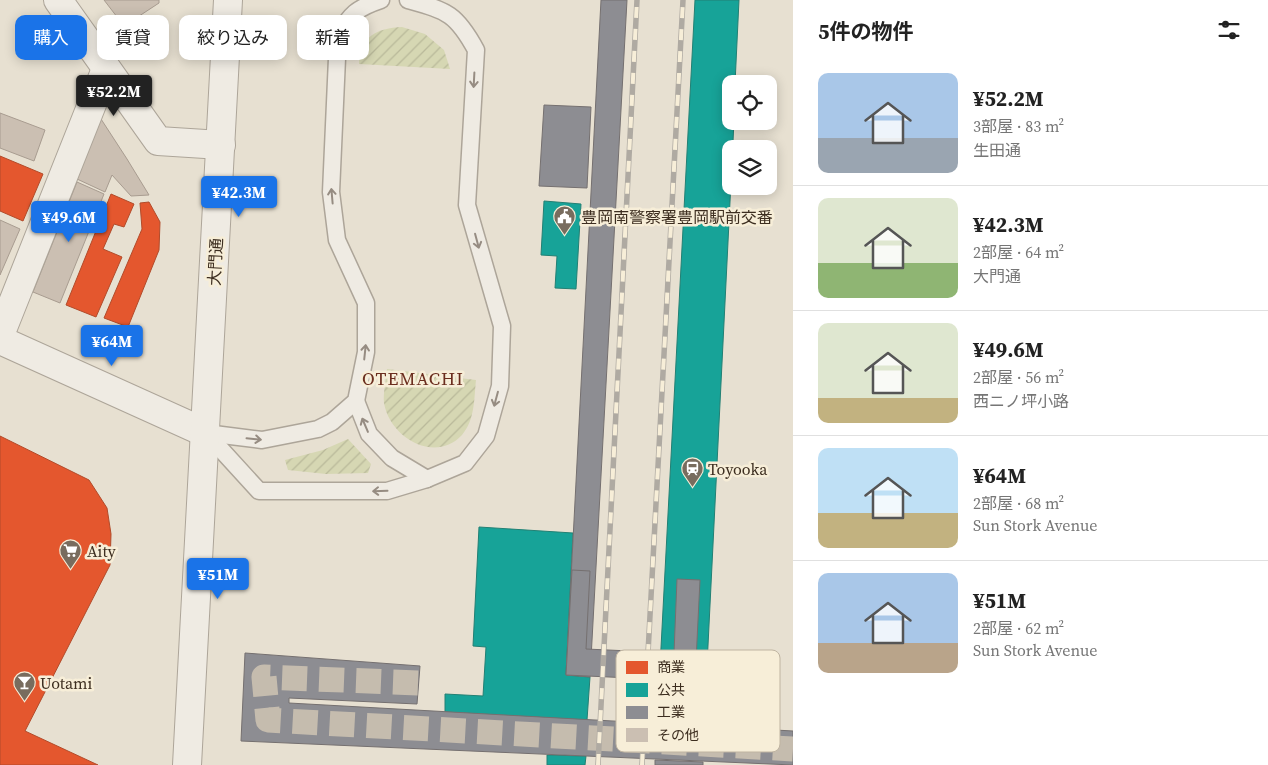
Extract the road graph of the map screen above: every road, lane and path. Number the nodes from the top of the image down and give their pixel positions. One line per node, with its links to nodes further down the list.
1 (58, 0): 5 (street)
2 (228, 0): 6 (street, 大門通)
3 (382, 0): 9 (lane, one-way to 3)
4 (408, 0): 11 (lane, one-way to 11)
5 (106, 69): 6 (street); 7 (street)
6 (221, 145): 10 (street, 大門通)
7 (0, 334)
8 (0, 340): 10 (street)
9 (356, 401): 10 (lane, one-way to 9); 11 (lane, one-way to 9)
10 (206, 433): 11 (lane, one-way to 10); 12 (street, 大門通)
11 (427, 479)
12 (187, 765)

